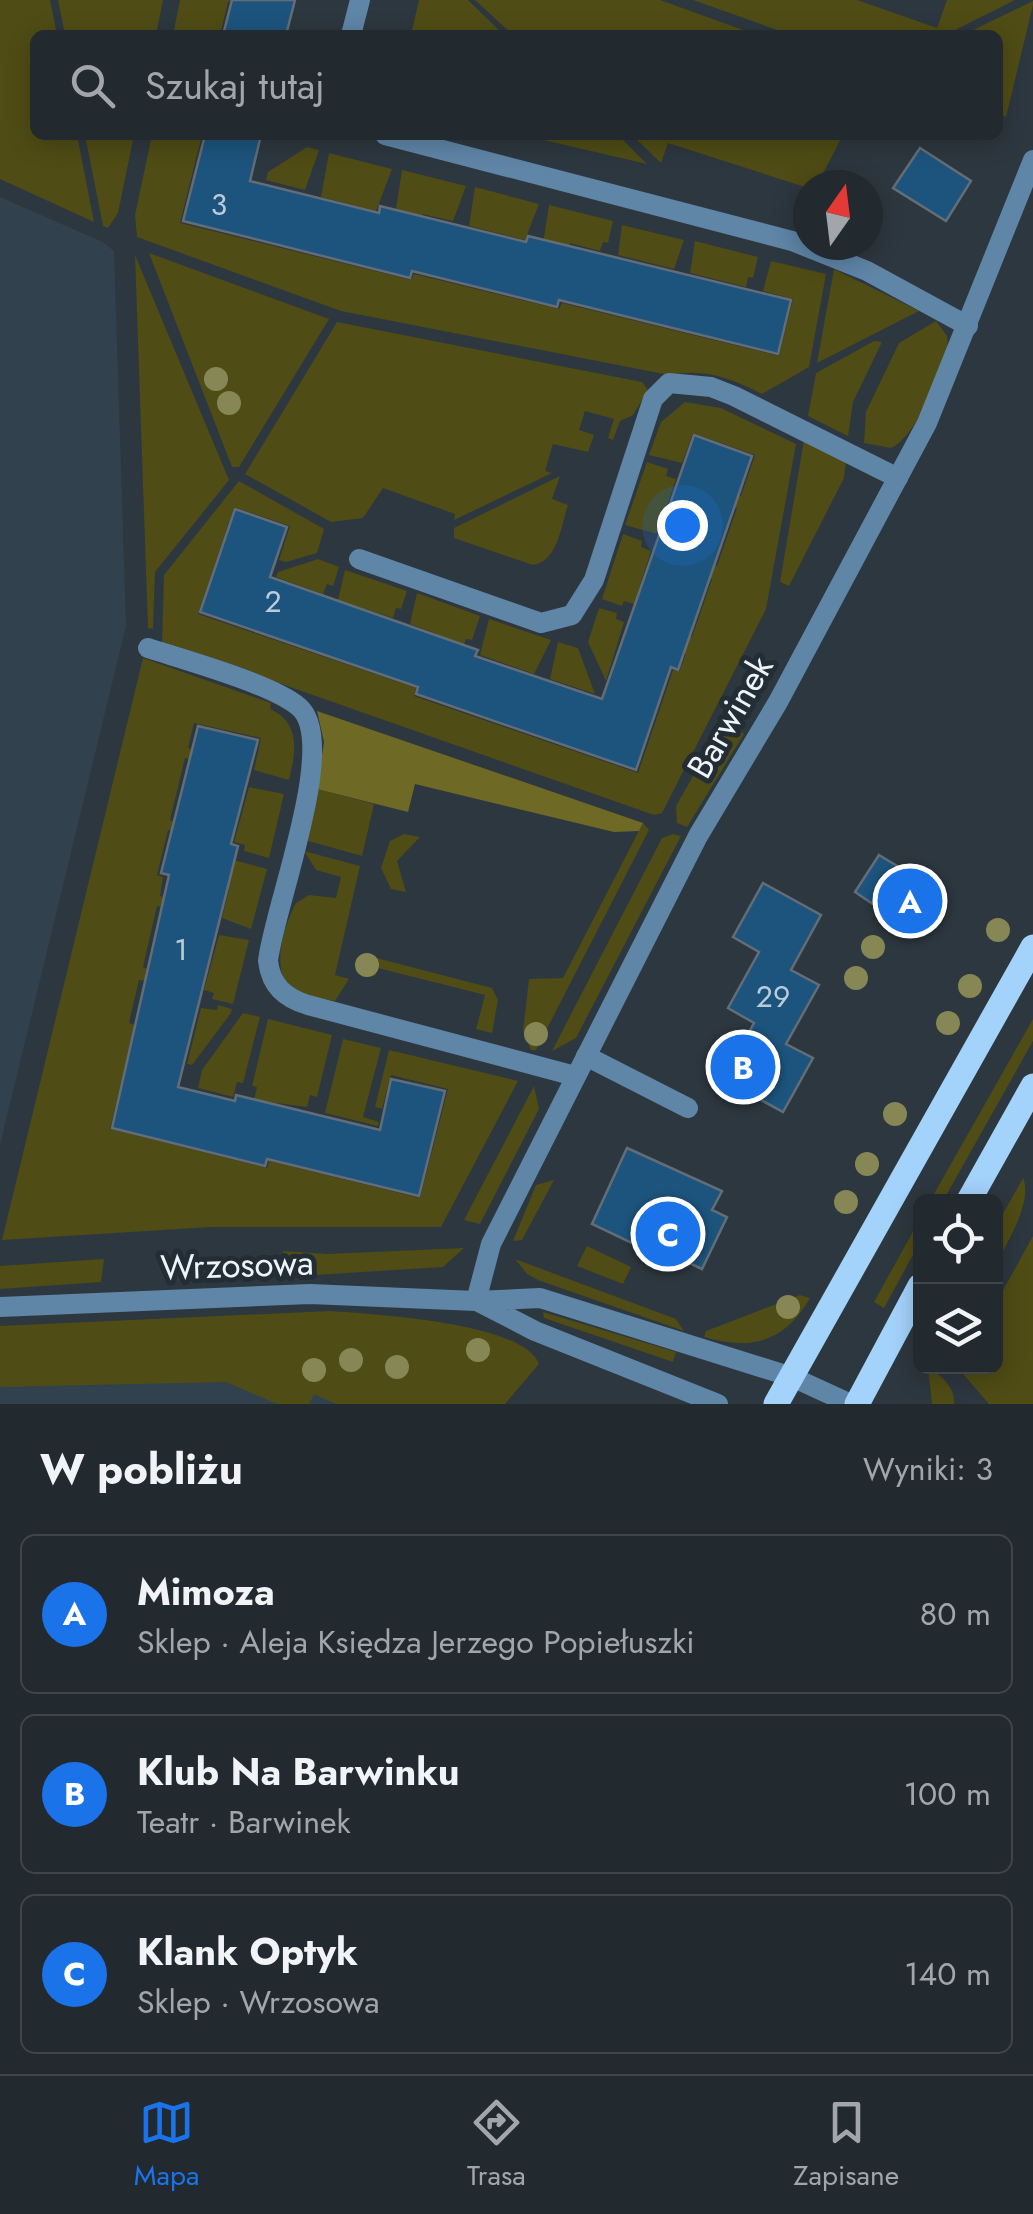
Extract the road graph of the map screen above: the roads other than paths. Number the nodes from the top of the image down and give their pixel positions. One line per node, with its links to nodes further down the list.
1 (360, 0): 2 (street)
2 (352, 30)
3 (404, 140): 5 (street)
4 (1033, 160): 5 (street, Barwinek)
5 (968, 326): 6 (street, Barwinek)
6 (898, 478): 7 (street); 10 (street, Barwinek)
7 (360, 559)
8 (148, 648): 11 (street)
9 (1033, 947): 18 (main road)
10 (586, 1056): 11 (street, Barwinek); 13 (street)
11 (576, 1076): 16 (street, Barwinek)
12 (1033, 1086): 14 (main road)
13 (688, 1108)
14 (972, 1194)
15 (913, 1299): 21 (main road)
16 (476, 1301): 17 (street, Wrzosowa); 18 (street, Wrzosowa); 19 (street, Wrzosowa)
17 (0, 1307)
18 (792, 1377): 20 (main road); 21 (street, Wrzosowa)
19 (718, 1404)
20 (776, 1404)
21 (854, 1404)

